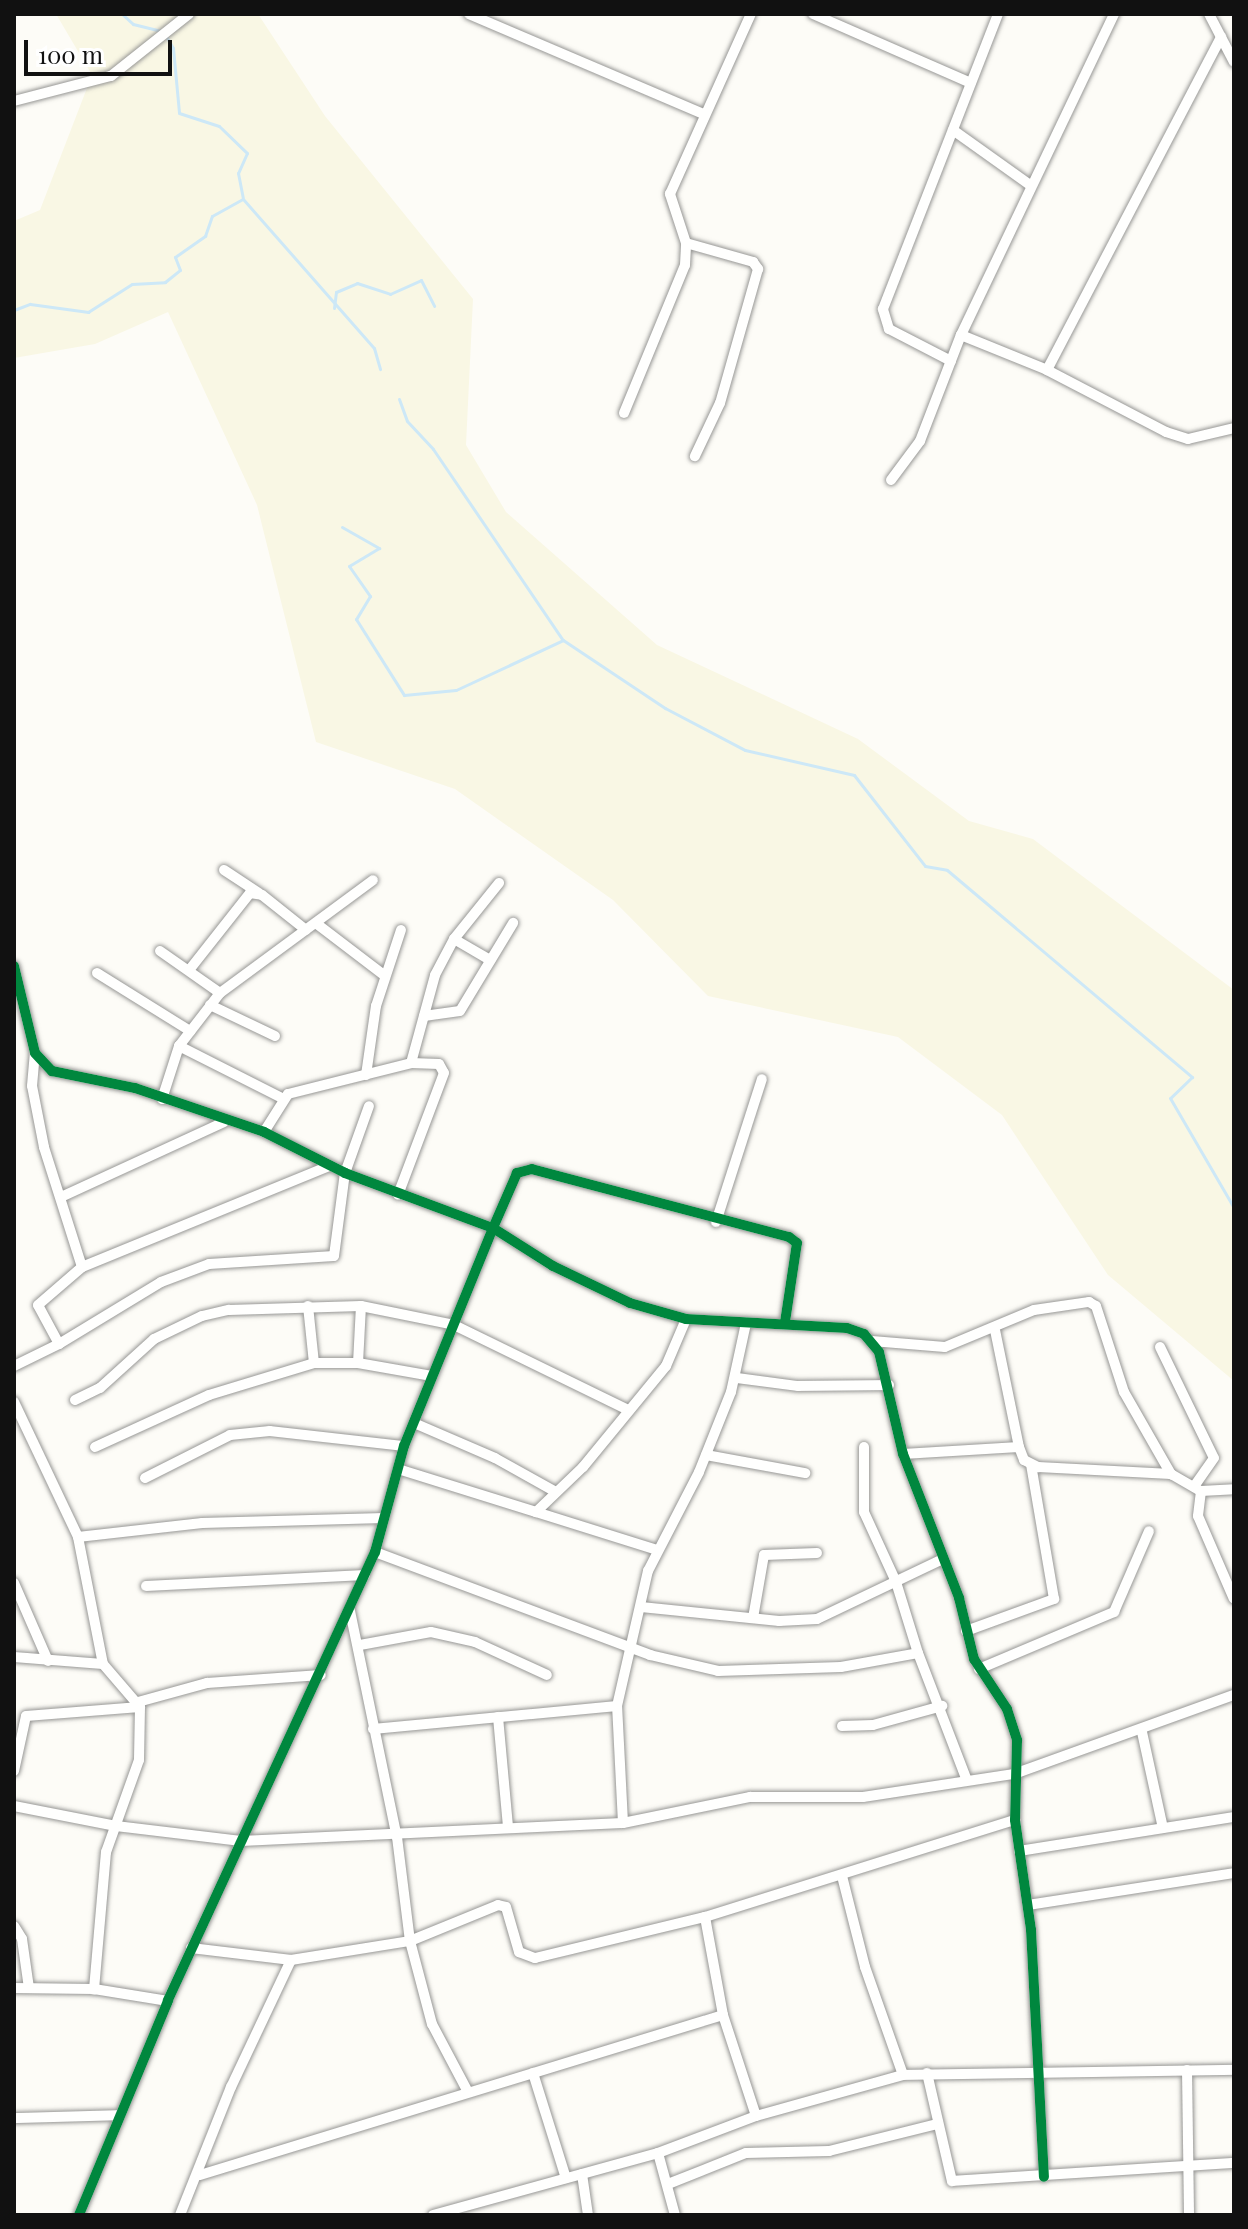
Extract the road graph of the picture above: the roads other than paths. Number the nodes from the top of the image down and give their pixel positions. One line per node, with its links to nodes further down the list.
1 (189, 14): 11 (street)
2 (469, 14): 12 (street)
3 (751, 14): 12 (street)
4 (813, 14): 10 (street)
5 (998, 14): 10 (street)
6 (1114, 14): 14 (street)
7 (1209, 14): 8 (street)
8 (1221, 37): 9 (street); 18 (street)
9 (1234, 62)
10 (971, 83): 13 (street)
11 (14, 101)
12 (703, 114): 15 (street)
13 (953, 130): 14 (street); 17 (street)
14 (1030, 185): 16 (street)
15 (686, 243): 19 (street); 21 (street)
16 (961, 335): 17 (street); 18 (street)
17 (951, 361): 22 (street)
18 (1047, 370): 20 (street)
19 (624, 413)
20 (1234, 428)
21 (695, 456)
22 (891, 480)
23 (224, 870): 26 (street)
24 (373, 880): 28 (street)
25 (499, 883): 31 (street)
26 (262, 895): 29 (street); 35 (street)
27 (513, 923): 33 (street)
28 (317, 924): 29 (street); 37 (street)
29 (306, 930): 38 (street)
30 (401, 930): 37 (street)
31 (454, 939): 33 (street); 40 (street)
32 (160, 951): 35 (street)
33 (490, 960): 40 (street)
34 (14, 966): 44 (street)
35 (190, 969): 38 (street)
36 (97, 973): 41 (street)
37 (384, 975): 46 (street)
38 (220, 993): 39 (street)
39 (210, 1005): 41 (street); 42 (street)
40 (424, 1016): 45 (street)
41 (190, 1031): 43 (street)
42 (275, 1036)
43 (179, 1046): 48 (street); 49 (street)
44 (35, 1053): 49 (street); 56 (street)
45 (411, 1063): 46 (street); 55 (street)
46 (366, 1075): 48 (street)
47 (762, 1079): 57 (street)
48 (282, 1098): 52 (street)
49 (162, 1099): 51 (street)
50 (369, 1106): 54 (street)
51 (224, 1122): 52 (street); 56 (street)
52 (264, 1132): 53 (street)
53 (330, 1166): 54 (street); 59 (street)
54 (345, 1173): 55 (street); 68 (street)
55 (398, 1195): 58 (street)
56 (61, 1197): 59 (street)
57 (716, 1222): 58 (street); 63 (street)
58 (493, 1228): 62 (street); 65 (street)
59 (82, 1267): 68 (street)
60 (308, 1306): 61 (street); 70 (street); 76 (street)
61 (361, 1306): 65 (street); 71 (street)
62 (686, 1319): 64 (street); 78 (street)
63 (785, 1322): 64 (street); 67 (street)
64 (746, 1323): 74 (street)
65 (454, 1325): 73 (street); 78 (street)
66 (995, 1330): 67 (street); 83 (street); 89 (street)
67 (872, 1341): 75 (street)
68 (59, 1344): 72 (street)
69 (1160, 1347): 91 (street)
70 (314, 1363): 71 (street); 81 (street)
71 (358, 1363): 73 (street)
72 (14, 1366)
73 (432, 1376): 79 (street)
74 (737, 1378): 75 (street); 85 (street)
75 (889, 1385): 84 (street)
76 (75, 1400)
77 (14, 1402): 97 (street)
78 (626, 1409): 93 (street)
79 (414, 1423): 80 (street); 93 (street)
80 (404, 1446): 87 (street); 90 (street)
81 (95, 1447)
82 (864, 1447): 103 (street)
83 (1019, 1447): 84 (street); 86 (street)
84 (903, 1454): 101 (street)
85 (706, 1455): 88 (street); 98 (street)
86 (1031, 1465): 89 (street); 110 (street)
87 (398, 1469): 94 (street); 95 (street)
88 (805, 1473)
89 (1171, 1474): 91 (street)
90 (145, 1478)
91 (1198, 1489): 92 (street); 106 (street)
92 (1234, 1489)
93 (554, 1491): 94 (street)
94 (536, 1512): 98 (street)
95 (384, 1518): 97 (street); 99 (street)
96 (1149, 1531): 117 (street)
97 (78, 1537): 116 (street)
98 (657, 1550): 107 (street)
99 (375, 1552): 102 (street); 112 (street)
100 (817, 1553): 109 (street)
101 (943, 1559): 103 (street); 110 (street)
102 (365, 1575): 105 (street); 108 (street)
103 (896, 1582): 109 (street); 113 (street)
104 (14, 1583): 115 (street)
105 (146, 1586)
106 (1234, 1599)
107 (641, 1607): 109 (street); 112 (street)
108 (350, 1611): 111 (street); 118 (street)
109 (753, 1618)
110 (966, 1631): 117 (street)
111 (360, 1645): 119 (street); 126 (street)
112 (634, 1648): 113 (street); 122 (street)
113 (918, 1653): 123 (street)
114 (14, 1657): 115 (street)
115 (48, 1661): 116 (street)
116 (103, 1664): 121 (street)
117 (979, 1669): 129 (street)
118 (321, 1675): 121 (street); 139 (street)
119 (547, 1675)
120 (1234, 1695): 127 (street)
121 (139, 1704): 128 (street); 135 (street)
122 (617, 1706): 124 (street); 134 (street)
123 (942, 1706): 125 (street); 130 (street)
124 (498, 1717): 126 (street); 136 (street)
125 (842, 1726)
126 (373, 1729): 138 (street)
127 (1142, 1732): 129 (street); 137 (street)
128 (14, 1771)
129 (1014, 1774): 130 (street); 133 (street)
130 (966, 1778): 134 (street)
131 (14, 1806): 135 (street)
132 (1234, 1817): 137 (street)
133 (1015, 1820): 140 (street); 142 (street)
134 (623, 1823): 136 (street)
135 (116, 1826): 139 (street); 151 (street)
136 (508, 1827): 138 (street)
137 (1163, 1828): 140 (street)
138 (397, 1837): 139 (street); 146 (street)
139 (241, 1841): 147 (street)
140 (1019, 1851): 143 (street)
141 (1234, 1873): 143 (street)
142 (842, 1876): 144 (street); 159 (street)
143 (1028, 1905): 156 (street)
144 (705, 1917): 146 (street); 153 (street)
145 (15, 1929): 150 (street)
146 (410, 1941): 148 (street); 160 (street)
147 (191, 1948): 148 (street); 152 (street)
148 (291, 1960): 169 (street)
149 (14, 1988): 150 (street)
150 (29, 1988): 151 (street)
151 (94, 1989): 152 (street)
152 (168, 2001): 161 (street)
153 (723, 2015): 157 (street); 162 (street)
154 (1187, 2070): 155 (street); 156 (street); 167 (street)
155 (1234, 2070)
156 (1042, 2071): 158 (street); 170 (street)
157 (533, 2073): 160 (street); 171 (street)
158 (927, 2073): 159 (street); 164 (street)
159 (903, 2075): 162 (street)
160 (468, 2092): 169 (street)
161 (120, 2115): 163 (street); 173 (street)
162 (756, 2116): 165 (street)
163 (14, 2118)
164 (937, 2124): 170 (street); 172 (street)
165 (658, 2153): 168 (street); 172 (street)
166 (1234, 2163): 167 (street)
167 (1188, 2166): 170 (street); 178 (street)
168 (582, 2174): 171 (street); 176 (street)
169 (200, 2175): 174 (street)
170 (1044, 2177)
171 (566, 2178): 175 (street)
172 (668, 2184): 177 (street)
173 (79, 2215)
174 (180, 2215)
175 (433, 2215)
176 (588, 2215)
177 (675, 2215)
178 (1189, 2215)

